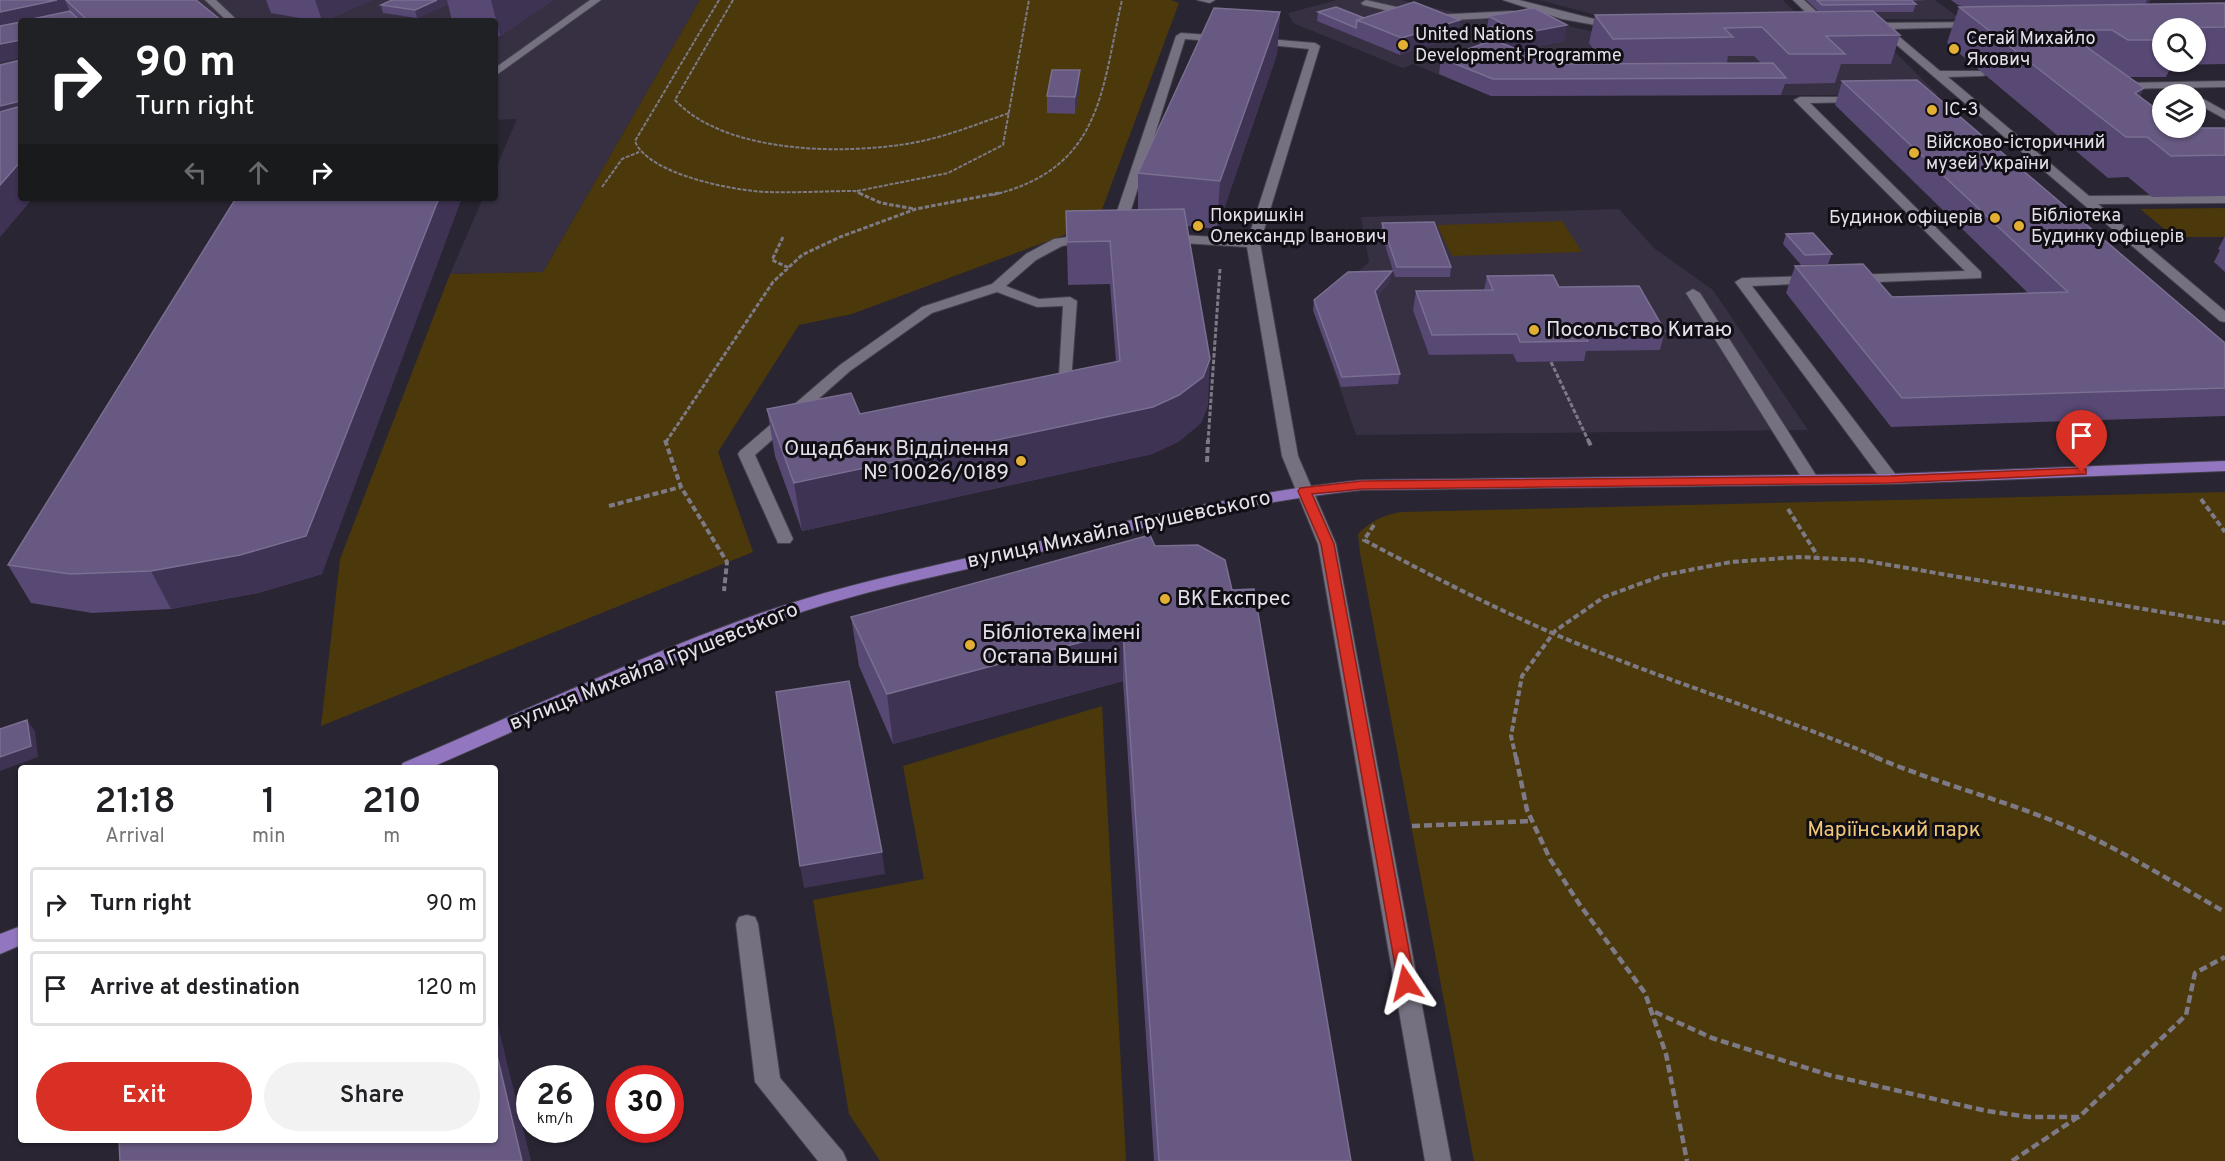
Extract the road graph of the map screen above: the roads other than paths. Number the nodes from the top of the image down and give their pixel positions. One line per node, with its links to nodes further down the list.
1 (210, 0): 9 (street)
2 (596, 0): 15 (street)
3 (1202, 0): 4 (street)
4 (1210, 0)
5 (1508, 0): 8 (street)
6 (1798, 0): 12 (street)
7 (1366, 3): 8 (street)
8 (1542, 11): 11 (street)
9 (230, 18)
10 (1992, 24): 14 (street)
11 (1629, 26)
12 (1814, 26)
13 (1855, 26): 14 (street)
14 (1881, 26): 17 (street)
15 (498, 71)
16 (1982, 73): 17 (street)
17 (1937, 74): 23 (street)
18 (2105, 80): 21 (street)
19 (2225, 84): 20 (street)
20 (2206, 85)
21 (2152, 86)
22 (1942, 98): 23 (street)
23 (1965, 98): 28 (street)
24 (1869, 99): 38 (street)
25 (2206, 104): 26 (street)
26 (2225, 116)
27 (2225, 199): 28 (street)
28 (2087, 201): 33 (street)
29 (1151, 237): 30 (street)
30 (1253, 243): 31 (street); 40 (street)
31 (997, 288): 34 (street); 35 (street)
32 (1693, 293): 39 (street)
33 (2225, 318)
34 (1031, 388)
35 (776, 428): 36 (street); 41 (street)
36 (795, 432)
37 (2225, 466): 38 (main road, вулиця Михайла Грушевського)
38 (1890, 479): 39 (main road, вулиця Михайла Грушевського)
39 (1811, 480): 40 (main road, вулиця Михайла Грушевського)
40 (1304, 491): 42 (main road, вулиця Михайла Грушевського); 47 (street)
41 (784, 539)
42 (417, 765)
43 (747, 924): 46 (street)
44 (18, 936): 45 (main road)
45 (0, 944)
46 (834, 1161)
47 (1438, 1161)

